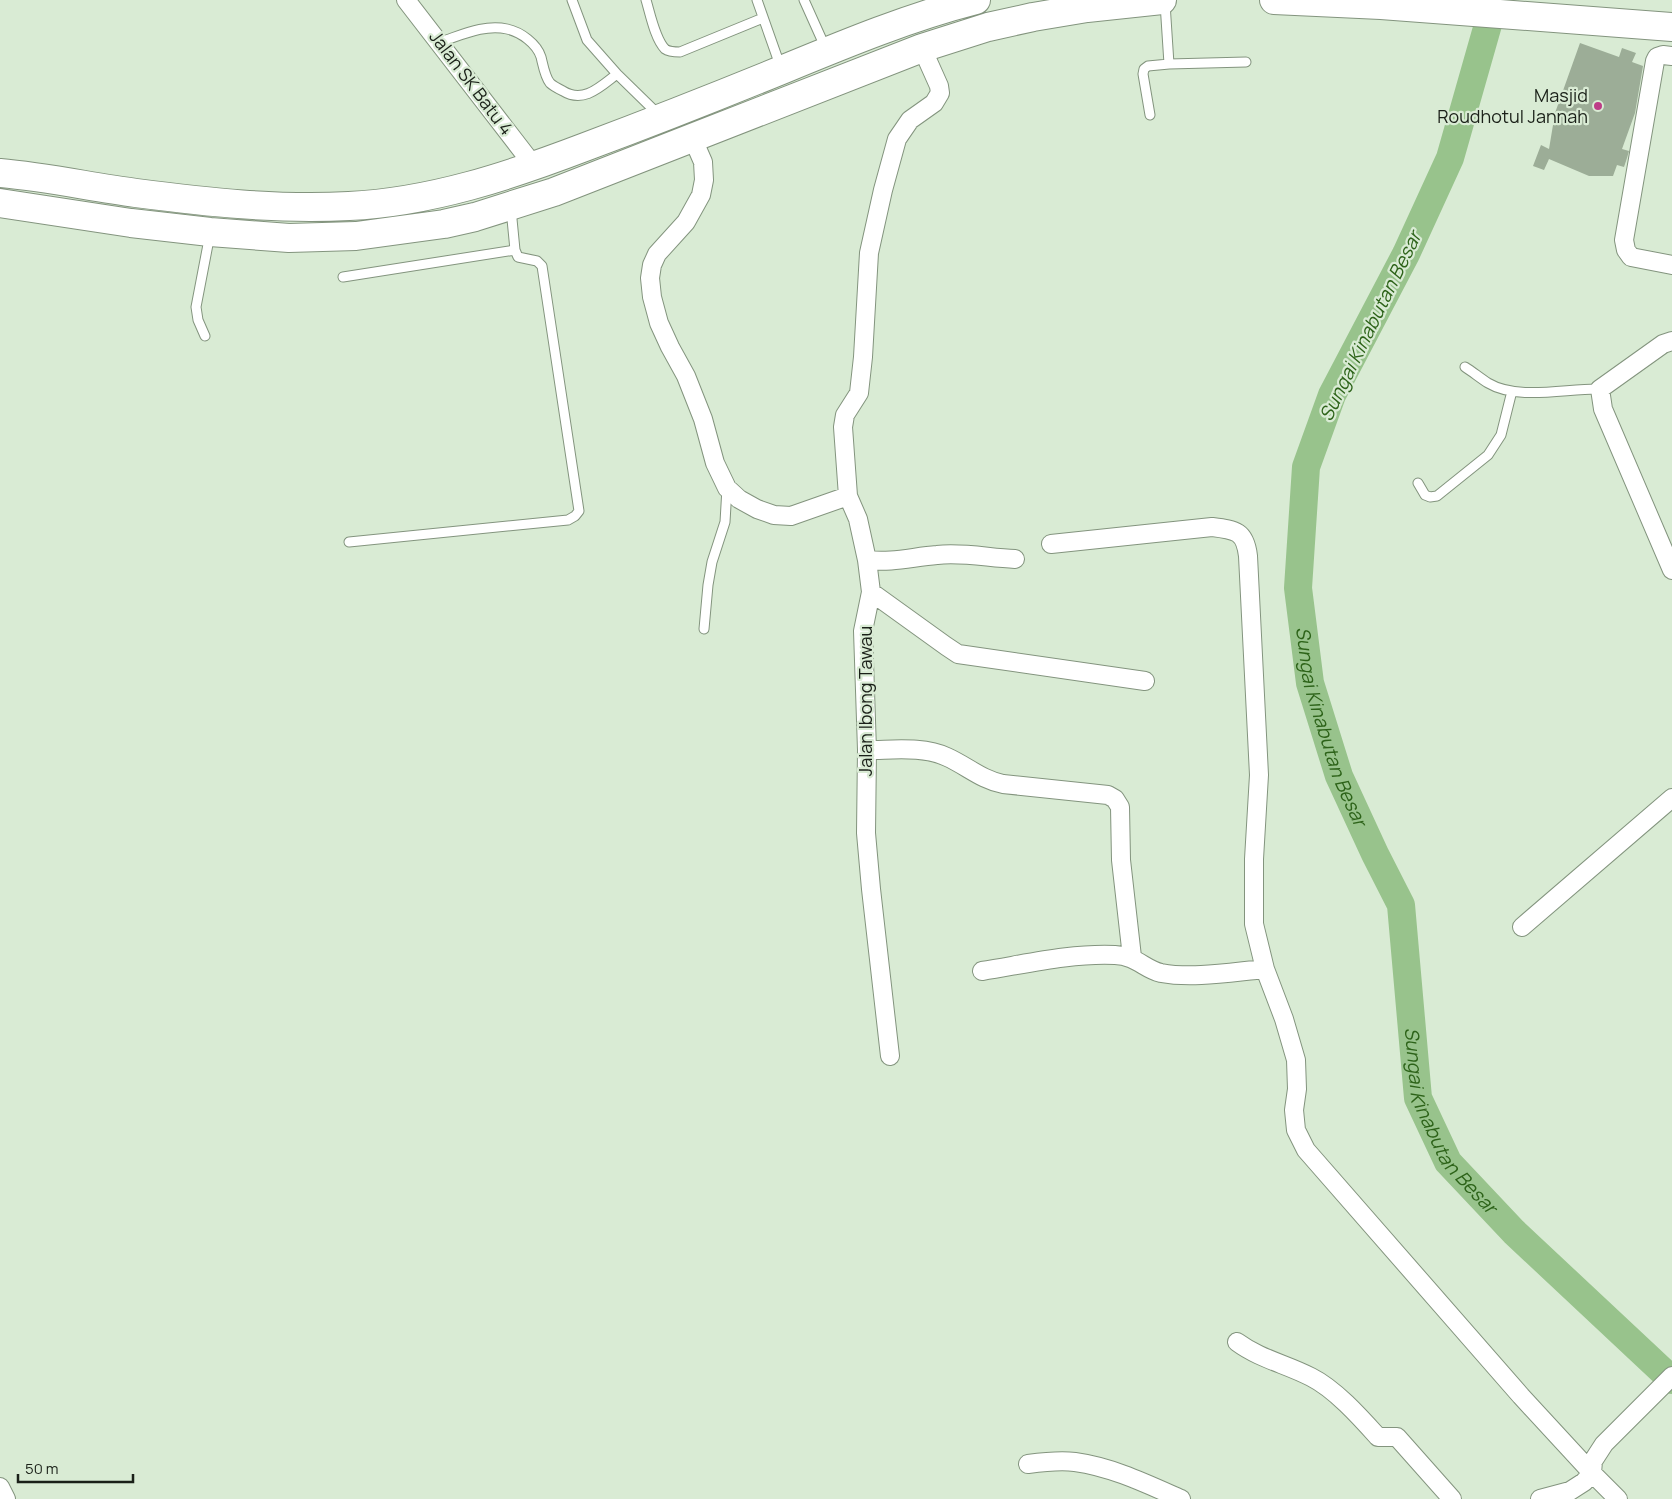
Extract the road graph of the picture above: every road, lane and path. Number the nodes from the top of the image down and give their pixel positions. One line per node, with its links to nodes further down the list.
1 (406, 0): 11 (street, Jalan SK Batu 4)
2 (572, 0): 18 (lane)
3 (646, 0): 9 (lane)
4 (757, 0): 9 (lane)
5 (804, 0): 13 (lane)
6 (1163, 0): 12 (highway); 16 (lane)
7 (1274, 0): 10 (highway)
8 (962, 2): 13 (highway)
9 (763, 18): 17 (lane)
10 (1672, 27)
11 (440, 42): 18 (lane); 22 (street, Jalan SK Batu 4)
12 (922, 48): 21 (highway); 38 (street, Jalan Ibong Tawau)
13 (827, 51): 17 (highway)
14 (1672, 56): 29 (street)
15 (1246, 62): 16 (lane)
16 (1169, 64): 19 (lane)
17 (782, 70): 20 (highway)
18 (617, 74): 20 (lane)
19 (1150, 115)
20 (662, 118): 22 (highway)
21 (693, 139): 26 (highway); 37 (street)
22 (534, 166): 24 (highway)
23 (0, 173): 24 (highway)
24 (212, 202): 27 (highway)
25 (0, 203): 27 (highway)
26 (511, 207): 27 (highway); 28 (lane)
27 (210, 232): 31 (lane)
28 (515, 250): 30 (lane); 39 (lane)
29 (1672, 265)
30 (343, 276)
31 (204, 336)
32 (1672, 341): 34 (street)
33 (1466, 367): 35 (lane)
34 (1600, 389): 35 (lane); 43 (street)
35 (1512, 391): 36 (lane)
36 (1418, 482)
37 (727, 488): 38 (street); 45 (lane)
38 (848, 496): 42 (street, Jalan Ibong Tawau)
39 (349, 542)
40 (1051, 544): 51 (street)
41 (1015, 559): 42 (street)
42 (867, 560): 44 (street, Jalan Ibong Tawau)
43 (1672, 570)
44 (871, 592): 46 (street); 47 (street, Jalan Ibong Tawau)
45 (704, 629)
46 (1145, 681)
47 (867, 750): 50 (street); 53 (street, Jalan Ibong Tawau)
48 (1672, 798): 49 (street)
49 (1522, 928)
50 (1132, 957): 51 (street); 52 (street)
51 (1264, 969): 57 (street)
52 (982, 970)
53 (890, 1056)
54 (1237, 1342): 61 (street)
55 (1672, 1376): 57 (street)
56 (1028, 1464): 60 (street)
57 (1592, 1473): 62 (street); 63 (street)
58 (0, 1488): 59 (street)
59 (6, 1499)
60 (1181, 1499)
61 (1452, 1499)
62 (1540, 1499)
63 (1618, 1499)

